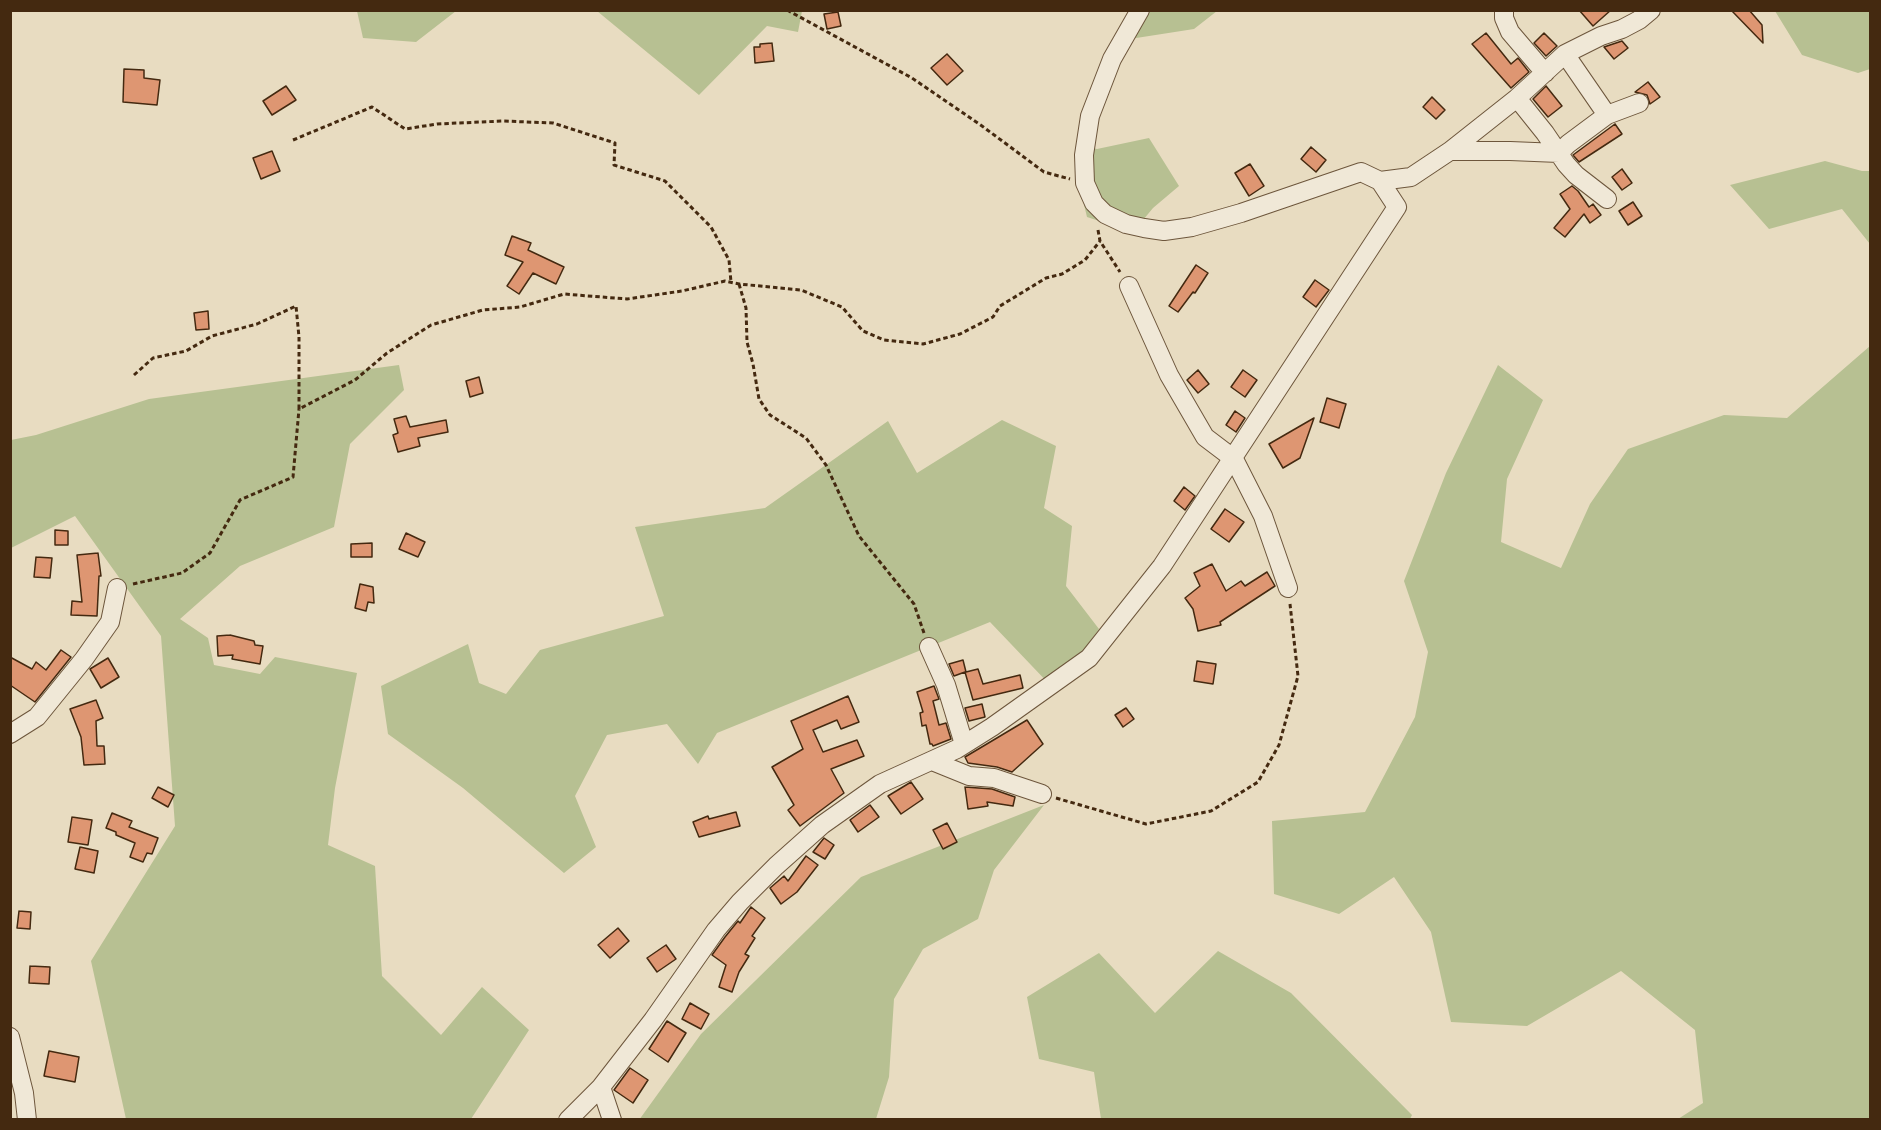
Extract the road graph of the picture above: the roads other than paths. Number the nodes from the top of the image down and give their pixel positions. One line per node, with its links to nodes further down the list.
1 (1140, 10): 11 (street)
2 (1504, 10): 5 (street)
3 (1642, 14): 4 (street)
4 (1565, 54): 5 (street); 8 (street)
5 (1545, 73): 6 (street)
6 (1517, 98): 9 (street); 10 (street)
7 (1639, 103): 8 (street)
8 (1607, 115): 10 (street)
9 (1450, 151): 10 (street); 11 (street)
10 (1559, 153): 12 (street)
11 (1380, 181): 14 (street)
12 (1607, 199)
13 (1129, 286): 14 (street)
14 (1234, 459): 16 (street); 19 (street)
15 (117, 588): 18 (street)
16 (1288, 588)
17 (929, 647): 19 (street)
18 (13, 730)
19 (964, 744): 20 (street)
20 (932, 761): 21 (street); 23 (street)
21 (1042, 794)
22 (10, 1036): 24 (street)
23 (601, 1087): 25 (street); 26 (street)
24 (27, 1119)
25 (568, 1119)
26 (612, 1119)

